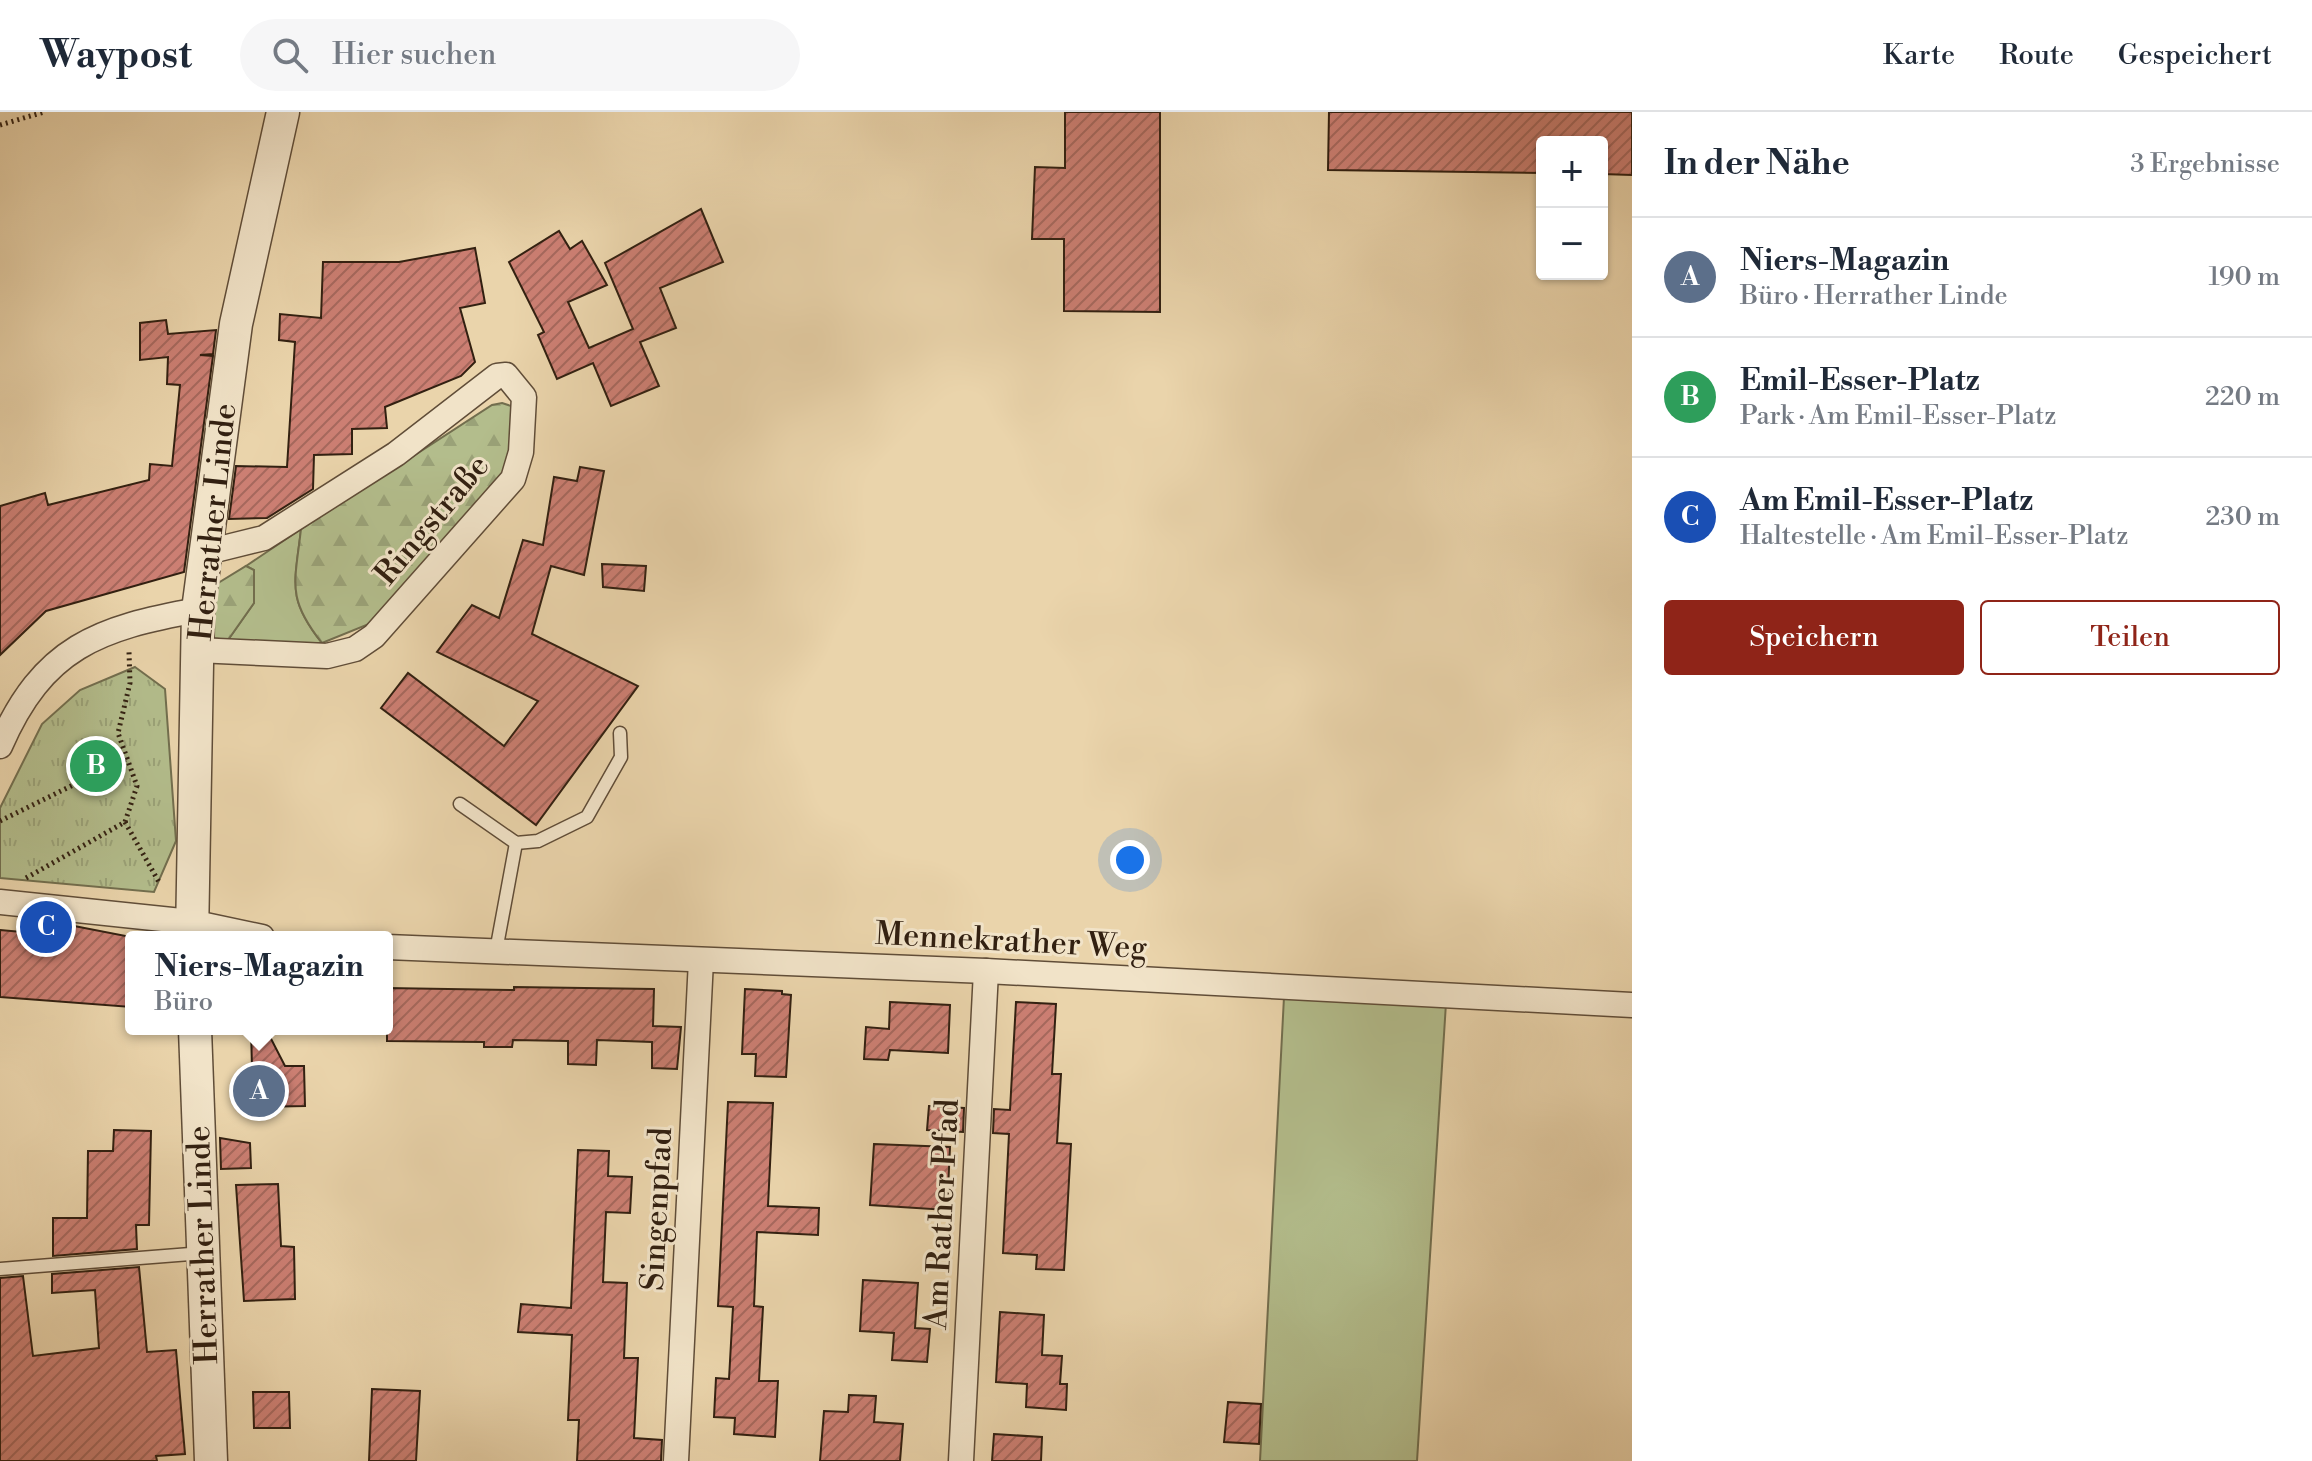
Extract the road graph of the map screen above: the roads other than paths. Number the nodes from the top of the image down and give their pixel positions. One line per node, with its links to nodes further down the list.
1 (283, 112): 2 (street, Herrather Linde)
2 (207, 552): 3 (street, Herrather Linde); 4 (street, Ringstraße)
3 (198, 610): 4 (street, Herrather Linde); 6 (street)
4 (197, 650): 10 (street, Herrather Linde)
5 (620, 733): 8 (lane)
6 (0, 746)
7 (460, 804): 8 (lane)
8 (516, 843): 13 (lane)
9 (7, 893): 10 (street)
10 (184, 926): 11 (street)
11 (219, 931)
12 (393, 947): 13 (street, Mennekrather Weg)
13 (496, 951): 14 (street, Mennekrather Weg)
14 (701, 960): 15 (street, Mennekrather Weg); 21 (street, Singenpfad)
15 (986, 971): 16 (street, Mennekrather Weg); 22 (street, Am Rather Pfad)
16 (1632, 1005)
17 (195, 1035): 18 (street, Herrather Linde)
18 (203, 1253): 19 (lane); 20 (street, Herrather Linde)
19 (0, 1269)
20 (211, 1461)
21 (676, 1461)
22 (961, 1461)

